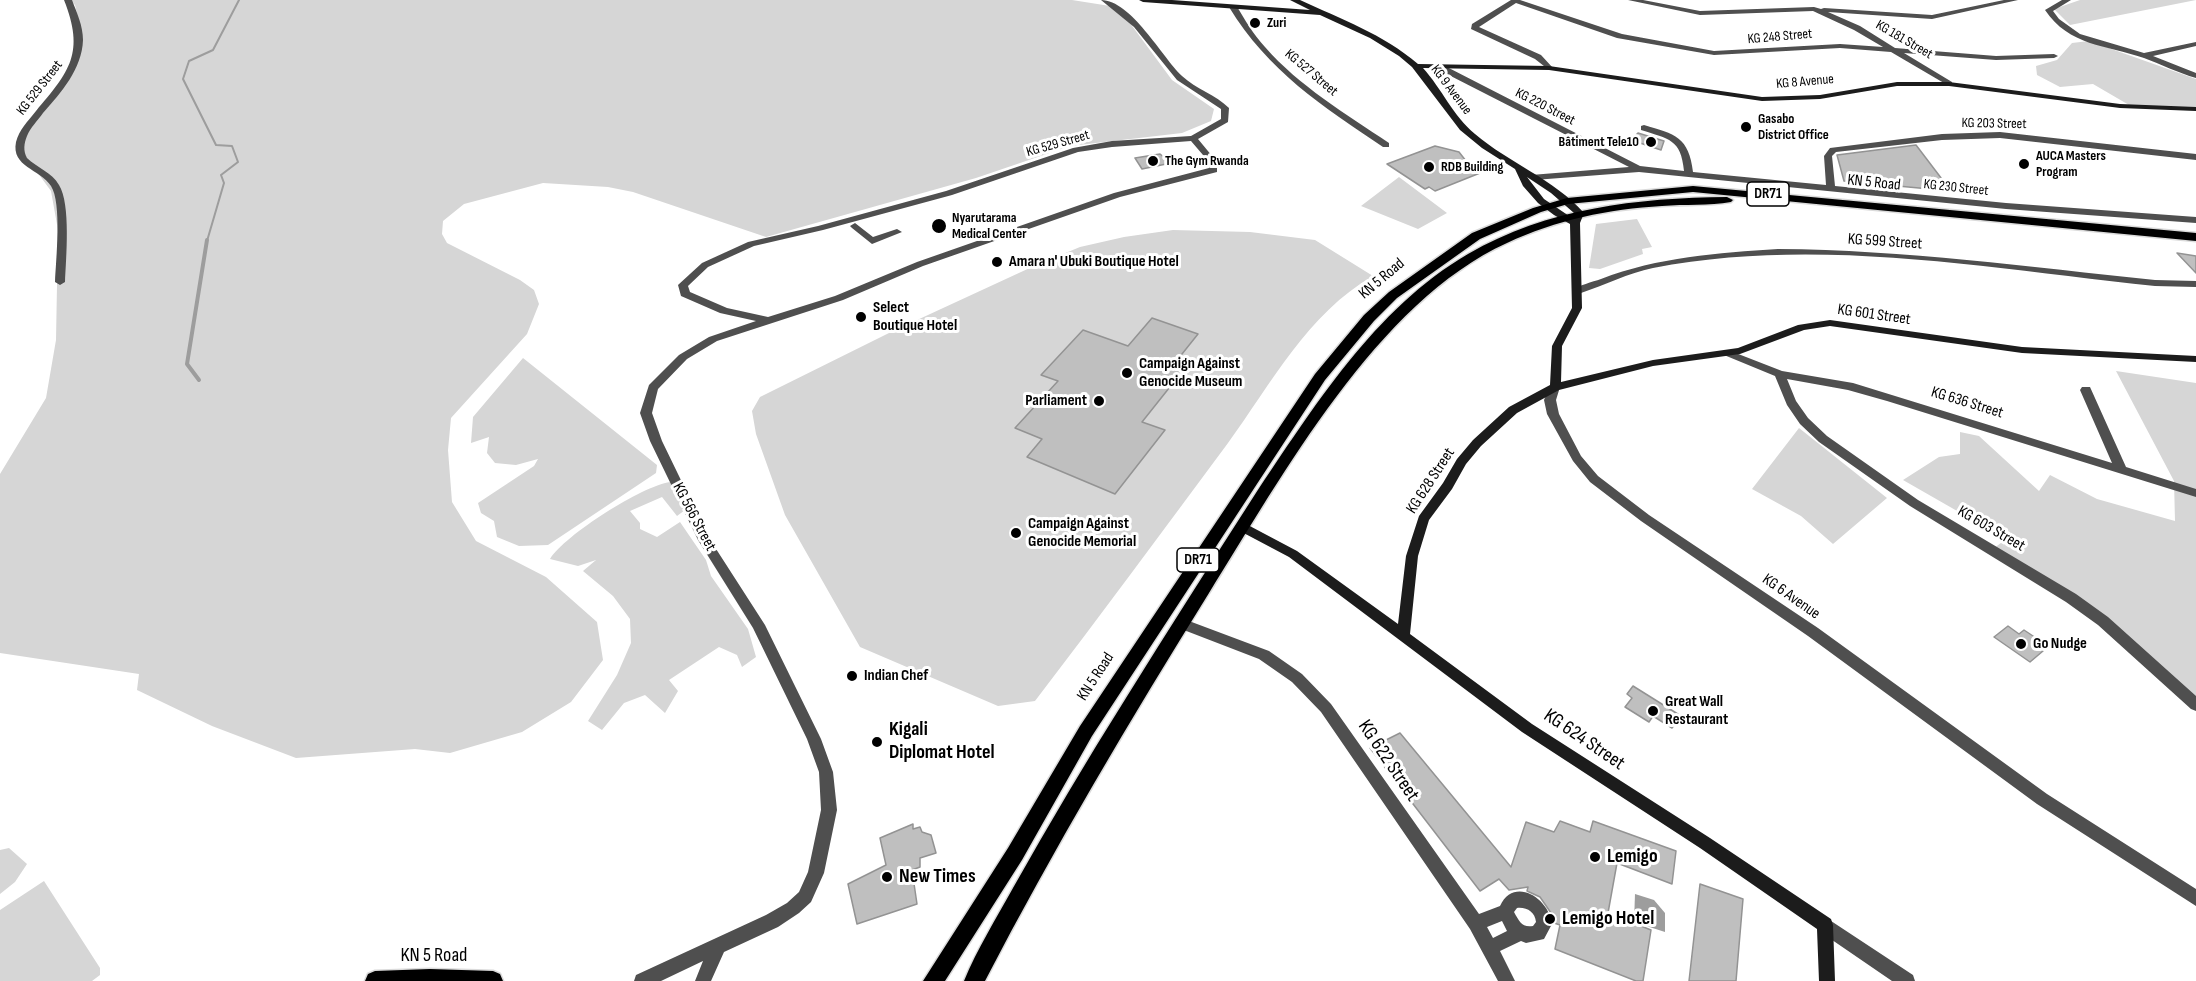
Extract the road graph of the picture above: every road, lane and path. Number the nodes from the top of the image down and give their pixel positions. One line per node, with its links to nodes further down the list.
1 (68, 0): 41 (street, KG 529 Street)
2 (1105, 0): 24 (street, KG 529 Street)
3 (1143, 0): 10 (main road)
4 (1294, 0): 12 (main road, KG 9 Avenue)
5 (1516, 0): 14 (street, KG 248 Street); 19 (street)
6 (1632, 0): 11 (street, KG 181 Street)
7 (2014, 0): 11 (street)
8 (2043, 0): 9 (street)
9 (2065, 1): 15 (street)
10 (1233, 7): 12 (main road); 25 (street, KG 527 Street)
11 (1814, 9): 14 (street, KG 181 Street)
12 (1321, 13): 17 (main road, KG 9 Avenue)
13 (2196, 44): 15 (street)
14 (1892, 48): 16 (street, KG 248 Street); 21 (street, KG 181 Street)
15 (2145, 55): 20 (street)
16 (2054, 56)
17 (1416, 66): 18 (main road, KG 8 Avenue); 27 (main road, KG 9 Avenue)
18 (1440, 67): 19 (main road, KG 8 Avenue); 28 (street, KG 220 Street)
19 (1549, 68): 21 (main road, KG 8 Avenue)
20 (2196, 76)
21 (1949, 84): 22 (main road, KG 8 Avenue)
22 (2196, 109)
23 (1644, 128): 29 (street)
24 (1193, 138): 44 (street, KG 529 Street); 45 (street, KG 566 Street)
25 (1386, 145)
26 (2196, 158): 31 (street, KG 203 Street)
27 (1519, 169): 30 (main road, KG 9 Avenue); 35 (main road, KG 9 Avenue)
28 (1639, 169): 29 (street, KG 230 Street); 30 (street, KG 230 Street)
29 (1689, 174): 31 (street, KG 230 Street)
30 (1534, 177): 33 (main road, KG 9 Avenue)
31 (1831, 189): 32 (street, KG 230 Street)
32 (1891, 195): 34 (street); 36 (street, KG 230 Street)
33 (1567, 201): 34 (main road, KN 5 Road / DR71); 35 (main road, KN 5 Road / DR71); 35 (main road, KG 9 Avenue)
34 (1896, 206): 39 (main road, KN 5 Road / DR71)
35 (1566, 215): 40 (main road, KN 5 Road / DR71); 43 (main road, KG 6 Avenue); 54 (main road, KN 5 Road / DR71); 72 (main road, KN 5 Road / DR71)
36 (2196, 220)
37 (855, 226): 38 (street)
38 (897, 232)
39 (2196, 237)
40 (2196, 245)
41 (60, 282)
42 (2196, 284): 43 (street, KG 599 Street)
43 (1577, 291): 50 (main road, KG 6 Avenue)
44 (724, 311): 45 (street); 46 (street)
45 (767, 321): 46 (street, KG 566 Street)
46 (738, 330): 65 (street, KG 566 Street)
47 (1728, 353): 48 (main road, KG 601 Street); 49 (street, KG 636 Street); 50 (main road, KG 601 Street)
48 (2196, 359)
49 (1780, 374): 52 (street, KG 636 Street); 57 (street, KG 603 Street)
50 (1555, 387): 56 (main road, KG 628 Street); 60 (street, KG 6 Avenue)
51 (2086, 390): 52 (street)
52 (2121, 469): 53 (street, KG 636 Street)
53 (2196, 493)
54 (1242, 527): 55 (main road, KN 5 Road / DR71); 56 (main road, KG 624 Street)
55 (1181, 623): 62 (street, KG 622 Street); 66 (main road, KN 5 Road / DR71)
56 (1403, 635): 63 (main road, KG 624 Street)
57 (2181, 691): 58 (street); 59 (street, KG 603 Street)
58 (2196, 698)
59 (2196, 705)
60 (2196, 898)
61 (1506, 912): 62 (street); 64 (street); 64 (street)
62 (1476, 923): 67 (street, KG 622 Street)
63 (1825, 925): 76 (main road); 77 (street, KG 624 Street)
64 (1520, 933): 67 (street)
65 (719, 944): 70 (street, KG 566 Street); 71 (street)
66 (992, 945): 73 (main road, KN 5 Road / DR71); 74 (main road)
67 (1491, 947): 75 (street, KG 622 Street)
68 (375, 981): 69 (main road, KN 5 Road)
69 (493, 981)
70 (642, 981)
71 (703, 981)
72 (933, 981)
73 (974, 981)
74 (984, 981)
75 (1507, 981)
76 (1827, 981)
77 (1907, 981)

